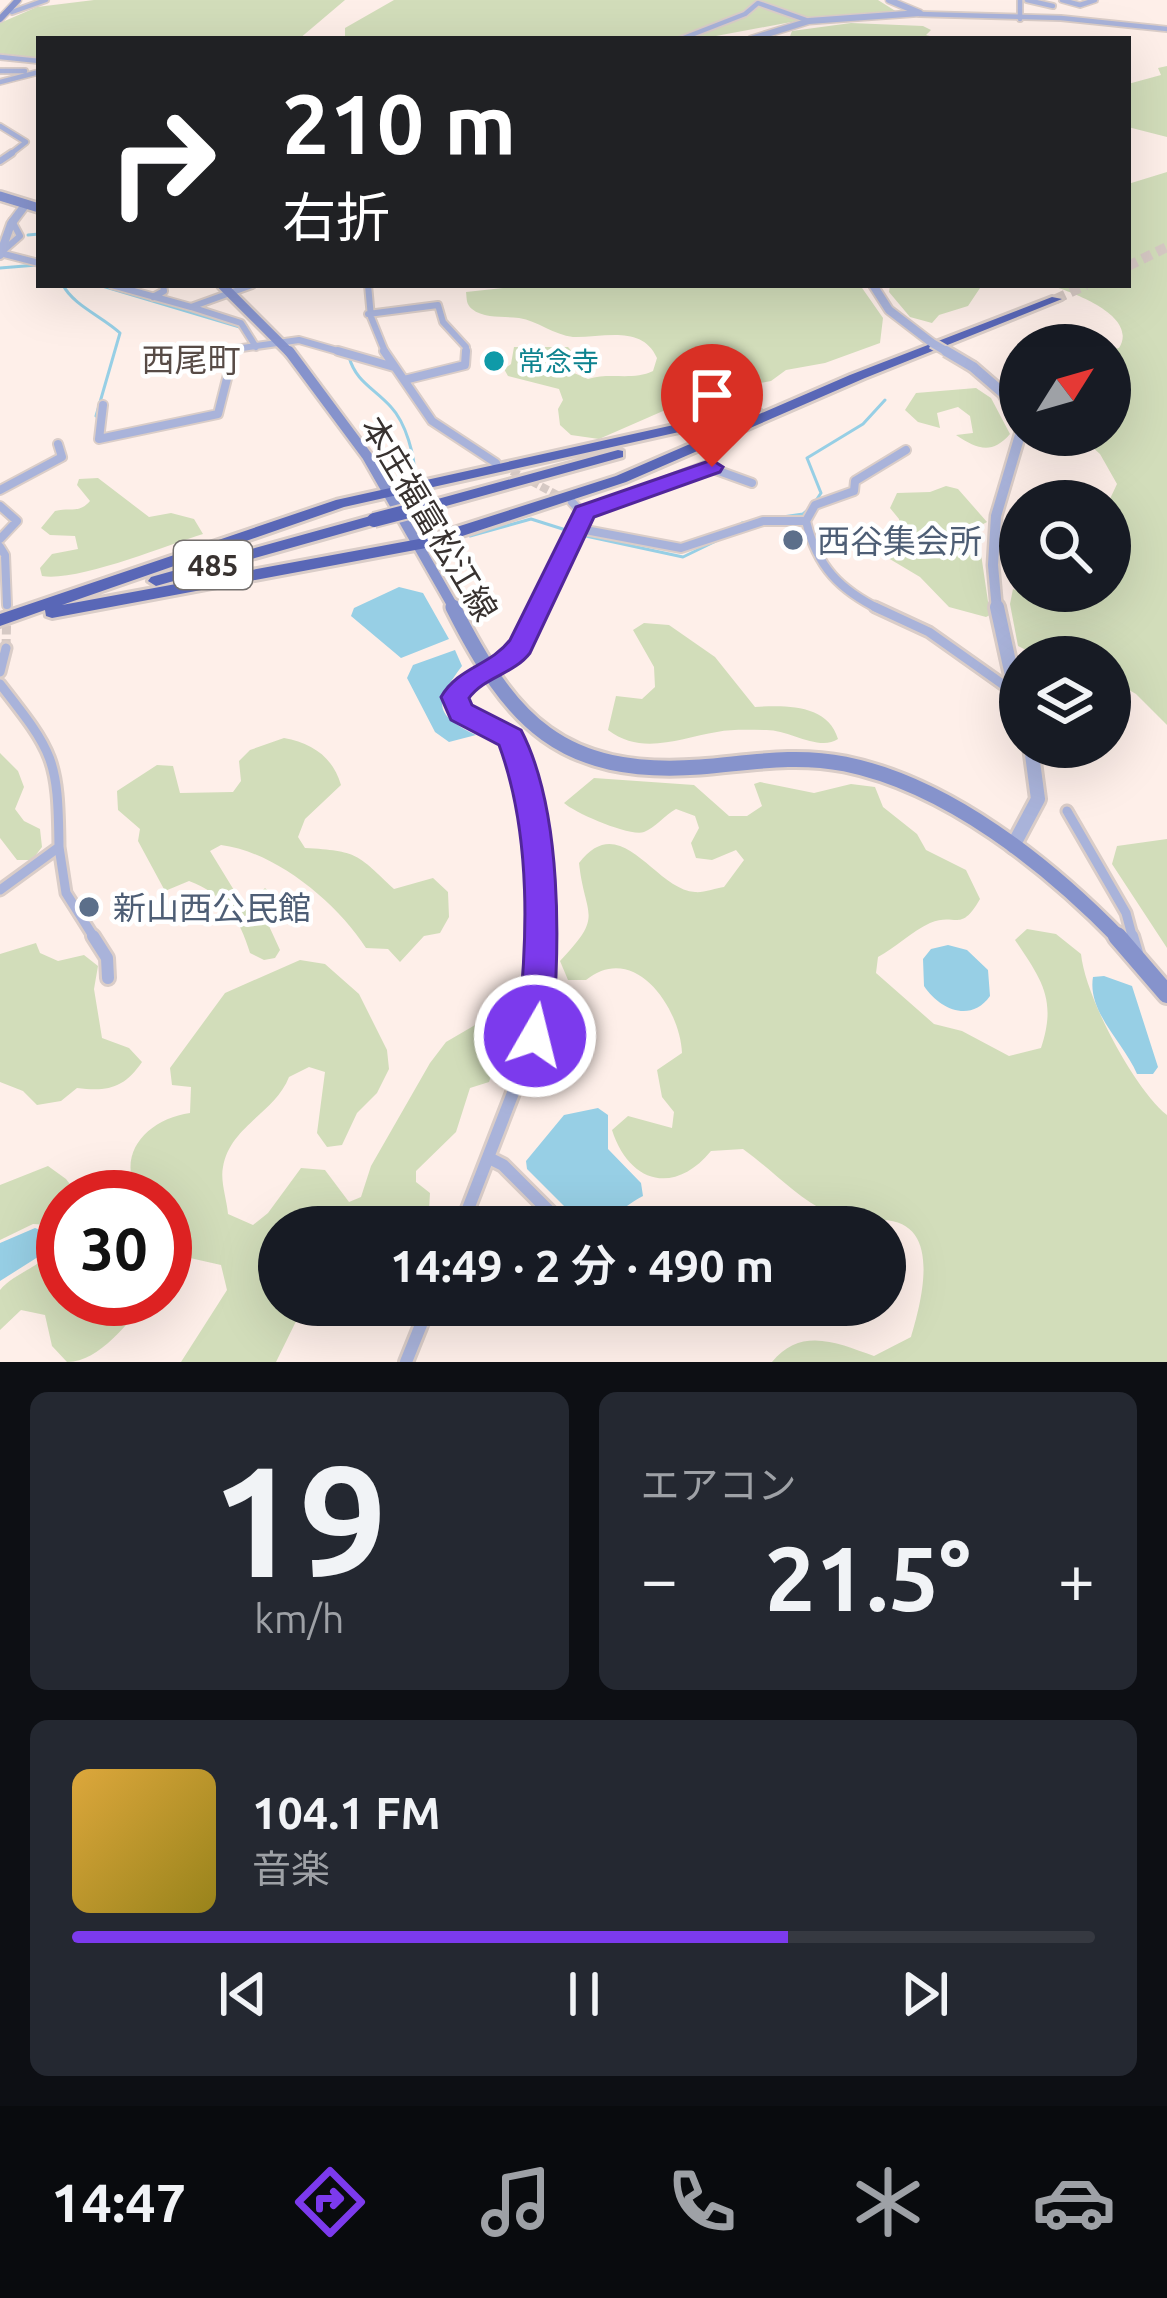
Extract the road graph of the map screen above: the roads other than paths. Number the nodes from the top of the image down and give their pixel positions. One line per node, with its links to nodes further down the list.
1 (18, 0): 9 (main road)
2 (46, 0): 9 (street)
3 (890, 0): 10 (street)
4 (1024, 0): 7 (street); 12 (street)
5 (1062, 0): 6 (street)
6 (1095, 0)
7 (1053, 6)
8 (0, 9): 9 (street)
9 (13, 11): 11 (main road)
10 (919, 14): 12 (street); 13 (street)
11 (0, 19)
12 (1020, 19): 14 (street)
13 (809, 21): 15 (street); 16 (street)
14 (1167, 29)
15 (689, 36)
16 (761, 36)
17 (0, 57): 18 (street)
18 (36, 61)
19 (0, 70): 20 (street)
20 (36, 72)
21 (36, 72): 22 (street)
22 (22, 76): 23 (street); 24 (street)
23 (0, 82)
24 (33, 82)
25 (0, 126): 26 (street)
26 (0, 161)
27 (0, 196): 29 (main road)
28 (36, 196): 29 (street)
29 (26, 204): 30 (main road); 31 (street)
30 (36, 207)
31 (2, 253): 32 (street)
32 (36, 262)
33 (118, 288): 38 (street)
34 (164, 288): 39 (street)
35 (368, 288): 43 (street)
36 (875, 288): 49 (street, bridge)
37 (227, 289): 42 (street); 44 (main road, 本庄福富松江線)
38 (123, 291): 39 (street); 41 (street)
39 (153, 297): 42 (street)
40 (1056, 299): 47 (highway, 485)
41 (110, 301)
42 (191, 307): 45 (street)
43 (368, 314): 46 (street); 48 (street)
44 (279, 343): 45 (street); 46 (street); 58 (main road, 本庄福富松江線)
45 (256, 347): 50 (street)
46 (394, 367): 48 (street)
47 (860, 376): 51 (highway, 485); 65 (highway)
48 (404, 380): 55 (street)
49 (999, 389)
50 (103, 405)
51 (759, 410): 58 (highway); 66 (highway, 485, bridge)
52 (58, 444): 57 (street)
53 (906, 450): 62 (street)
54 (1014, 456): 68 (street)
55 (496, 463)
56 (752, 483): 61 (street)
57 (0, 490)
58 (389, 490): 65 (main road, 本庄福富松江線); 67 (highway)
59 (572, 502): 61 (street)
60 (0, 506): 64 (street)
61 (584, 512): 63 (street)
62 (806, 520): 63 (street); 72 (street)
63 (580, 529): 71 (street)
64 (0, 543): 67 (street)
65 (421, 544): 66 (highway); 71 (main road, 本庄福富松江線)
66 (52, 612): 67 (highway, 485)
67 (2, 617)
68 (1006, 636)
69 (6, 648): 70 (street)
70 (0, 672)
71 (490, 672): 76 (main road, 本庄福富松江線); 82 (street)
72 (999, 682)
73 (0, 684): 77 (street)
74 (1034, 768): 76 (street)
75 (1067, 811): 79 (street)
76 (1012, 846): 79 (main road, 本庄福富松江線)
77 (59, 847): 78 (street); 80 (street)
78 (0, 890)
79 (1136, 953): 81 (main road, 本庄福富松江線)
80 (108, 978)
81 (1167, 994)
82 (489, 1158): 83 (street); 84 (street)
83 (469, 1206)
84 (544, 1206)
85 (421, 1326): 86 (street)
86 (406, 1362)

